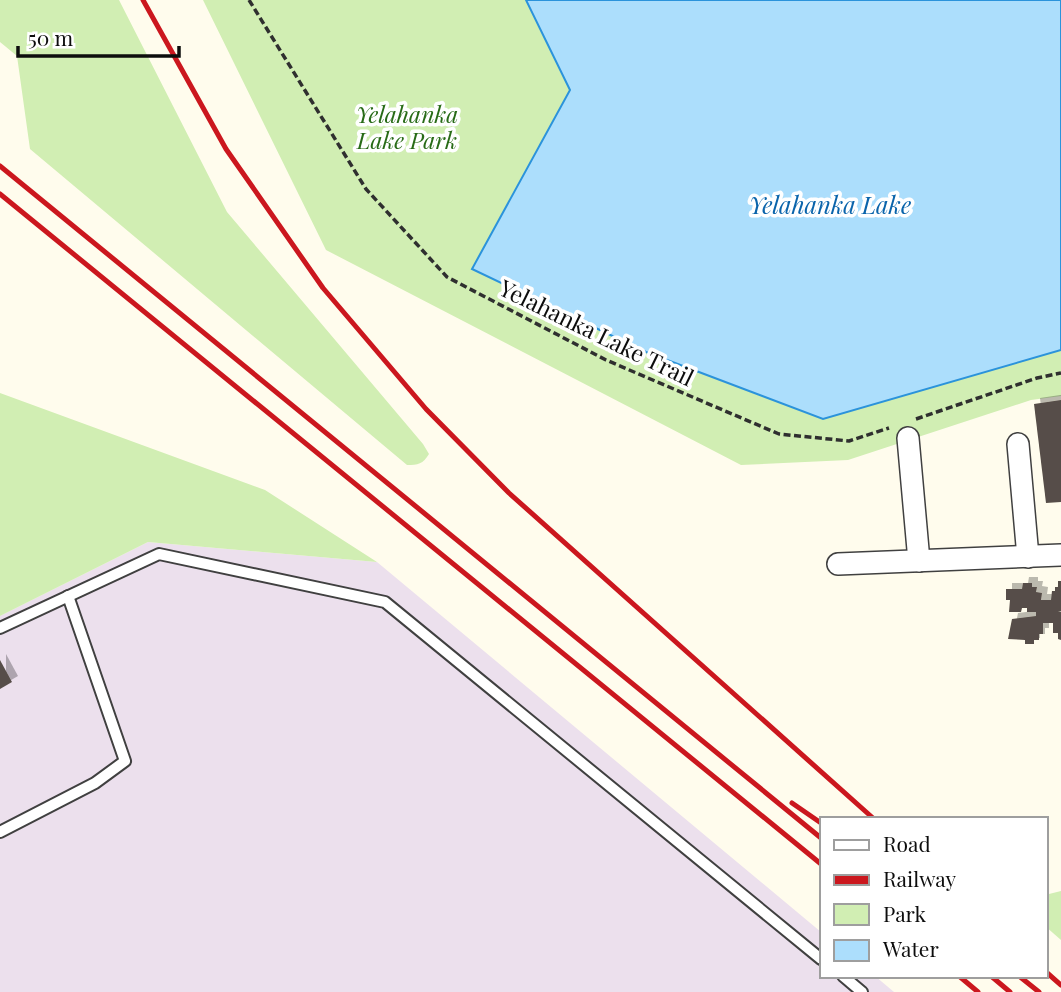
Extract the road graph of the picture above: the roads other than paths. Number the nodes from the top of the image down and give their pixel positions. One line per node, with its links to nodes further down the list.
1 (907, 427): 5 (street)
2 (1018, 444): 4 (street)
3 (1061, 555): 4 (street)
4 (1028, 557): 5 (street)
5 (919, 561): 6 (street)
6 (838, 564)
7 (68, 596): 8 (lane); 9 (lane); 10 (lane)
8 (0, 628)
9 (0, 832)
10 (820, 958)
11 (845, 978): 12 (lane)
12 (862, 992)

